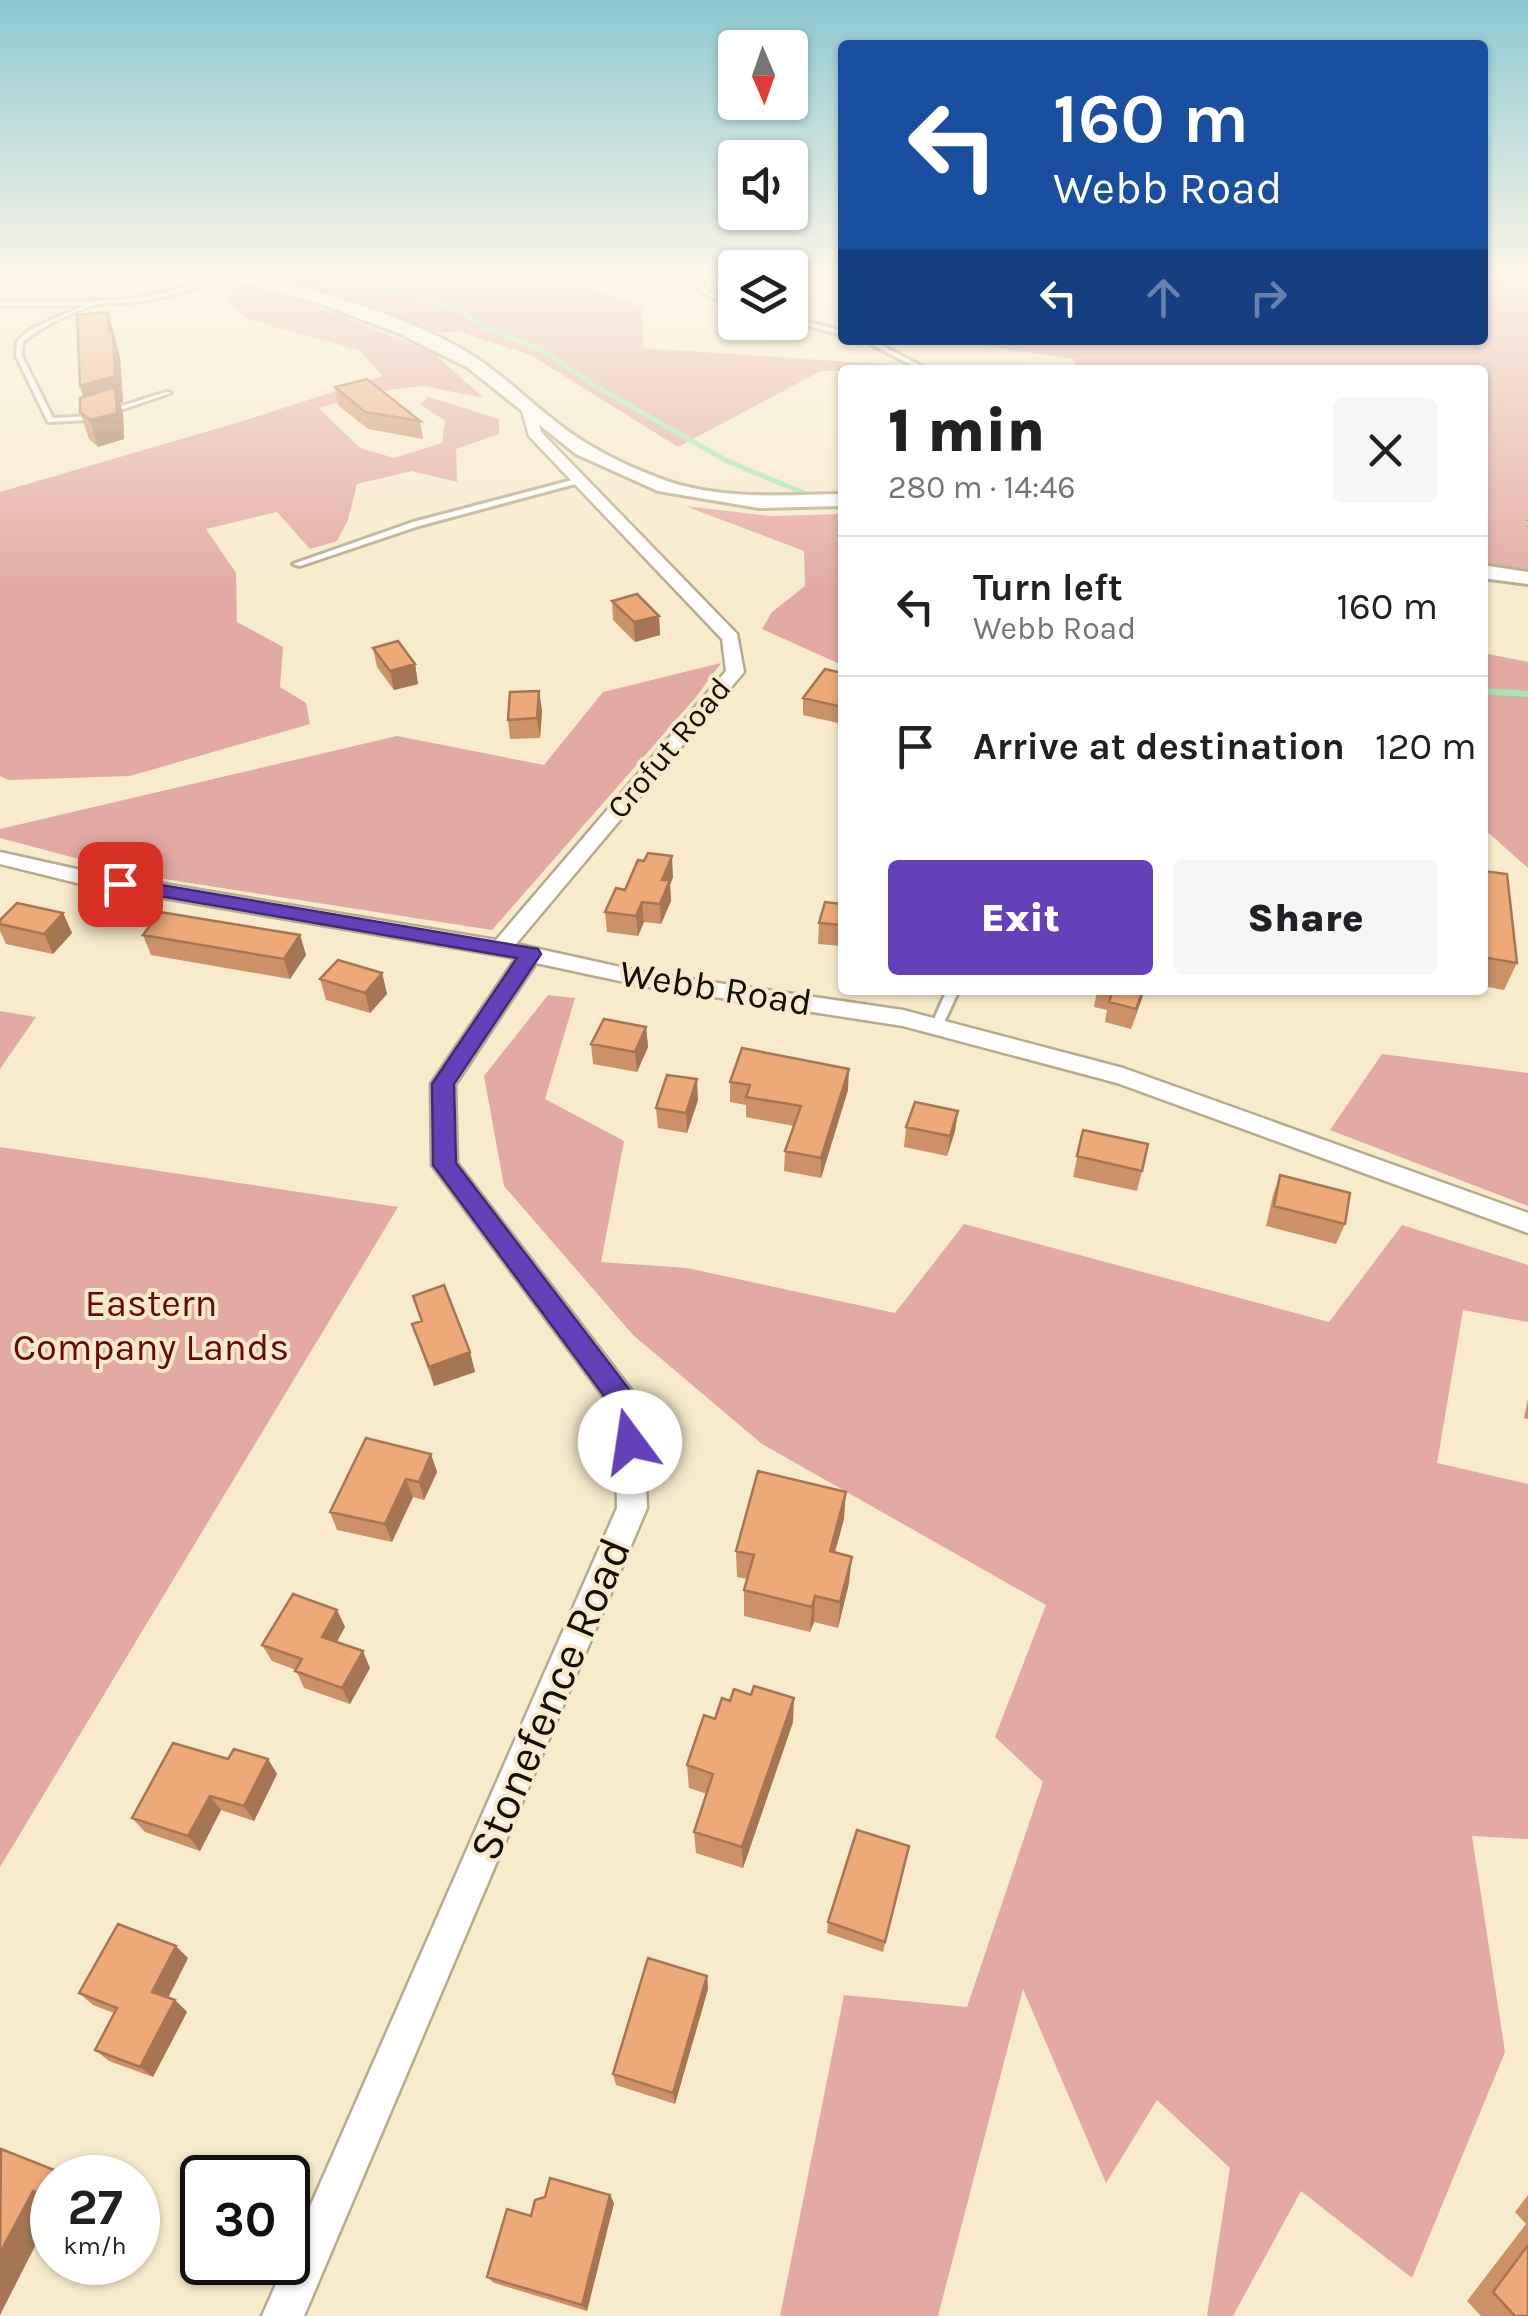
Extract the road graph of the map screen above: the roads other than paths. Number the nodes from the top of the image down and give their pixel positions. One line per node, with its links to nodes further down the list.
1 (31, 379): 3 (lane)
2 (491, 379): 4 (street)
3 (168, 393)
4 (529, 411): 5 (street, Crofut Road); 6 (street)
5 (580, 480): 7 (lane); 11 (street, Crofut Road)
6 (838, 500)
7 (297, 564)
8 (1488, 572): 9 (street)
9 (1528, 578)
10 (0, 858): 11 (street, Webb Road)
11 (516, 950): 13 (street, Webb Road); 15 (street, Stonefence Road)
12 (951, 995): 13 (lane)
13 (937, 1026): 14 (street, Webb Road)
14 (1528, 1223)
15 (283, 2316)

